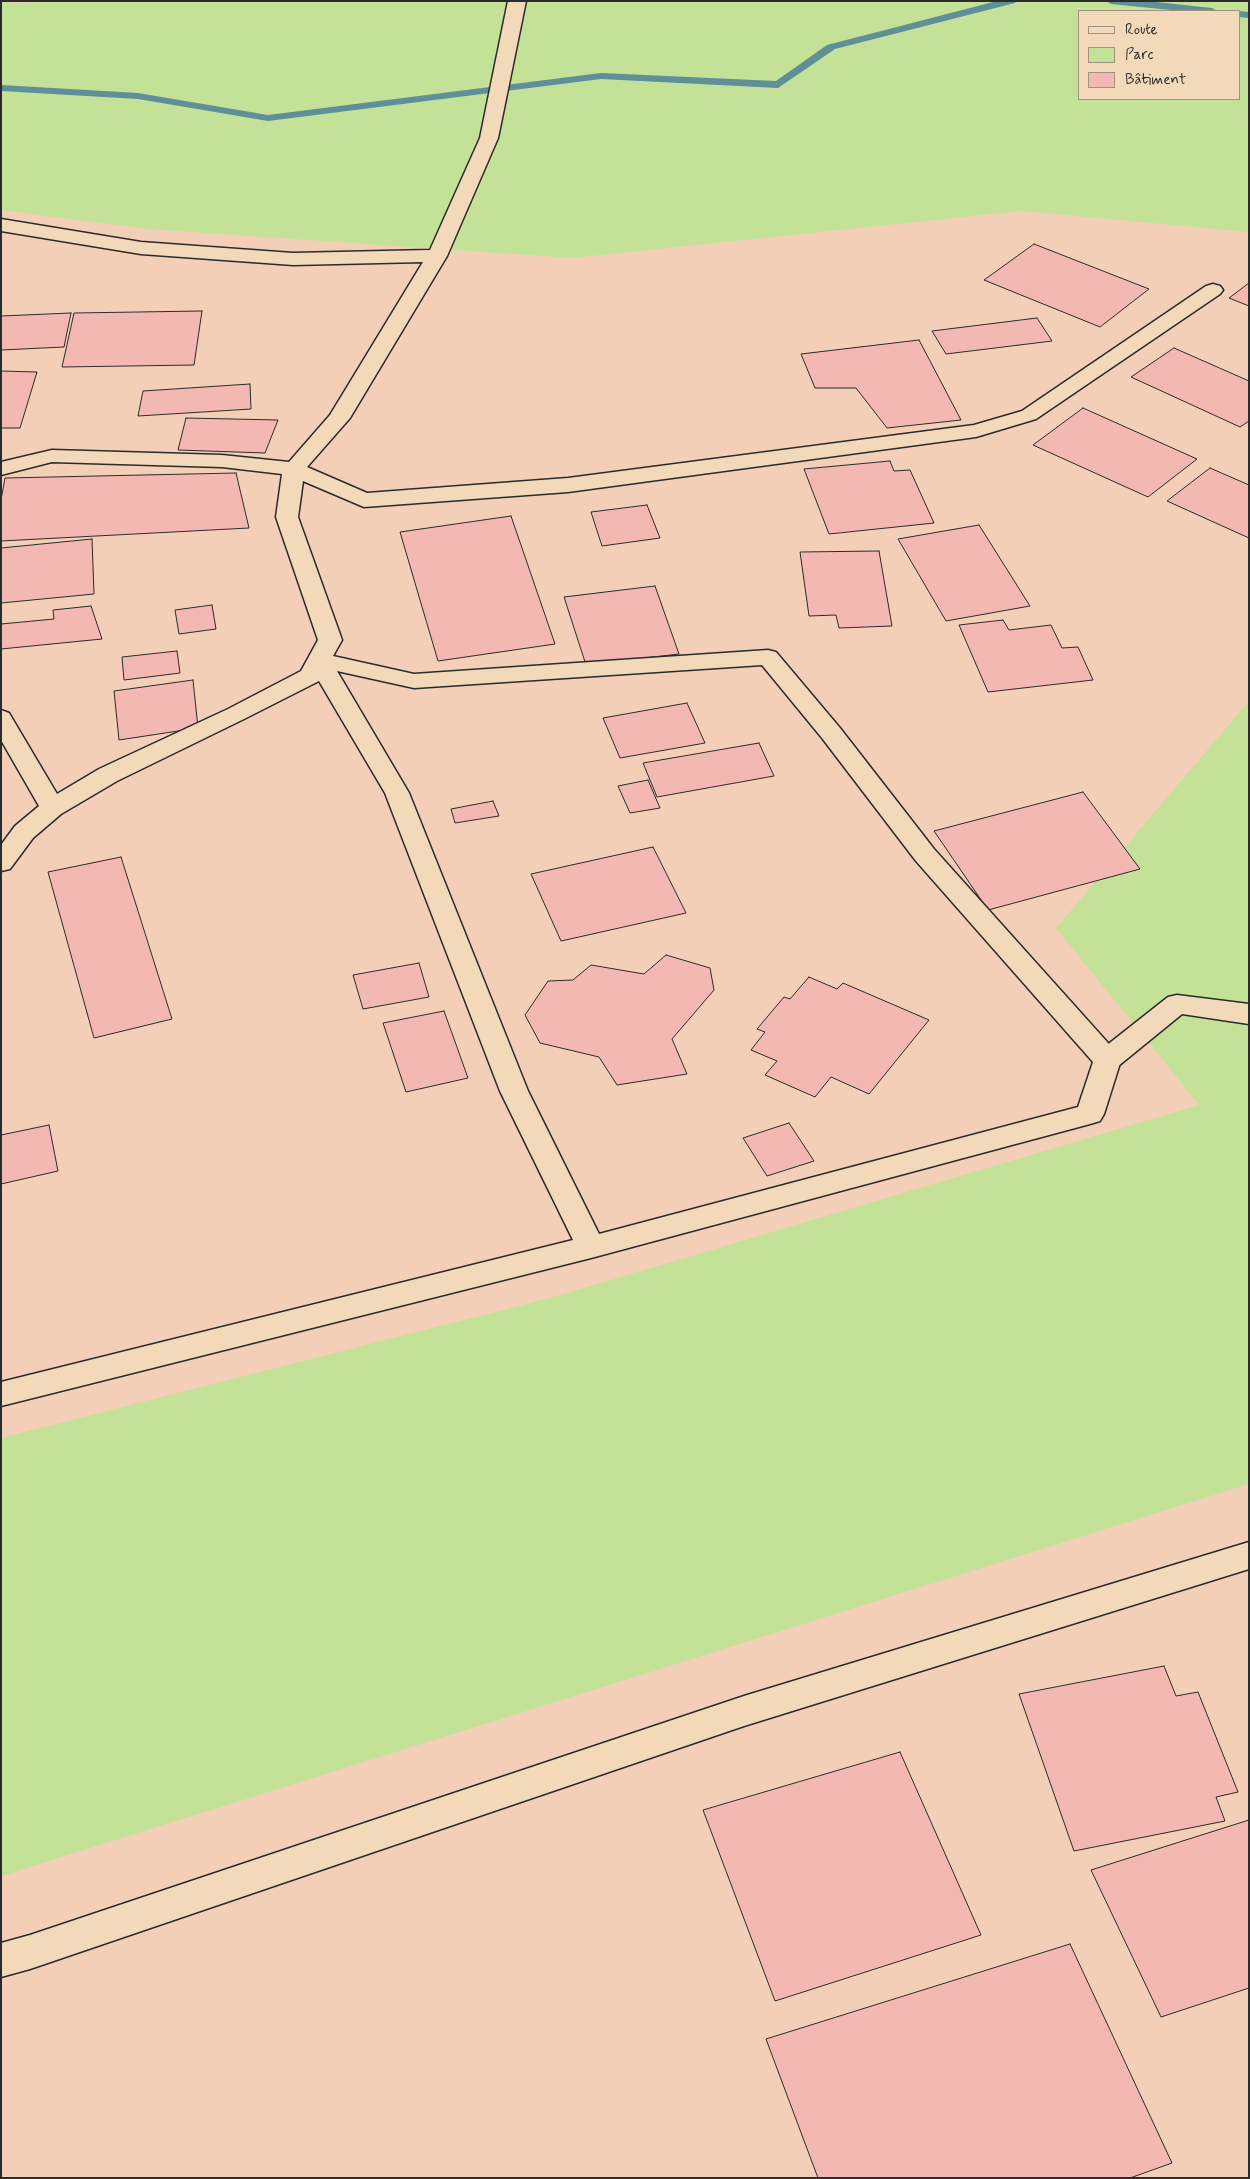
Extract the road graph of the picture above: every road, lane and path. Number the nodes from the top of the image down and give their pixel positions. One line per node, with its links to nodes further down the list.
1 (517, 1): 3 (street)
2 (1, 225): 3 (street)
3 (437, 256): 6 (street)
4 (1213, 290): 6 (street)
5 (1, 469): 6 (street)
6 (294, 470): 7 (street)
7 (318, 660): 9 (street); 12 (street); 13 (street)
8 (1, 718): 9 (street)
9 (52, 808): 10 (street)
10 (1, 863)
11 (1249, 1014): 12 (street)
12 (1107, 1060): 13 (street)
13 (591, 1247): 14 (street)
14 (1, 1394)
15 (1249, 1555): 16 (street)
16 (1, 1960)

